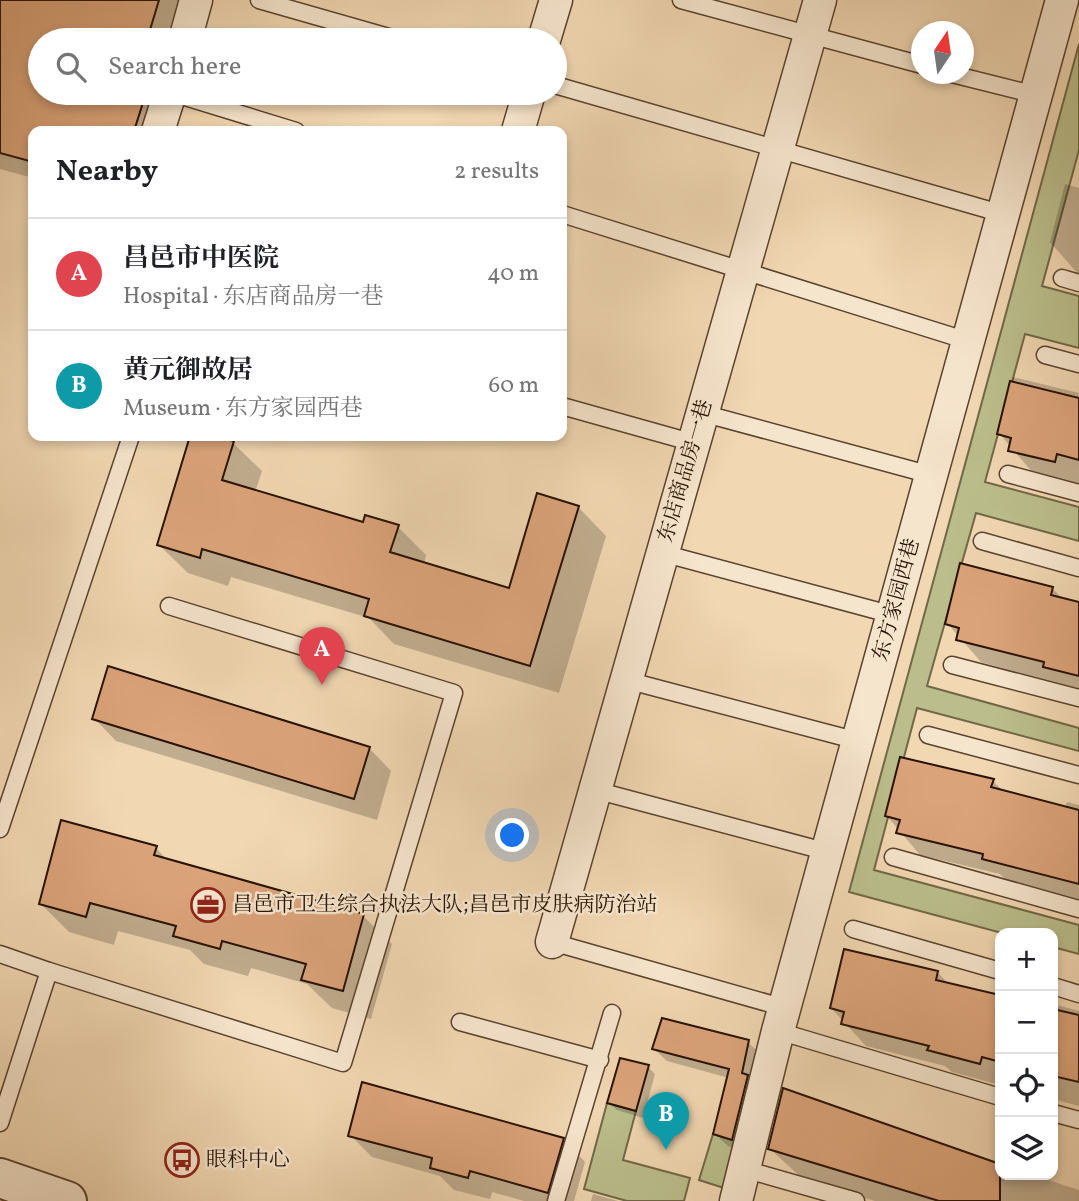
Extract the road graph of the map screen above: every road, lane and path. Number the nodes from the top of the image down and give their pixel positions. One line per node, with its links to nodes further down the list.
1 (196, 0): 7 (street)
2 (259, 0): 8 (lane)
3 (556, 0): 9 (street)
4 (681, 0): 10 (lane)
5 (820, 0): 10 (street, 东店商品房一巷)
6 (1062, 0): 14 (street, 东方家园西巷)
7 (188, 28)
8 (357, 28)
9 (548, 28)
10 (810, 36): 11 (lane); 21 (street, 东店商品房一巷)
11 (911, 62)
12 (974, 80): 14 (lane)
13 (567, 88): 21 (lane)
14 (1036, 95): 22 (street, 东方家园西巷)
15 (167, 105): 18 (street)
16 (210, 105): 19 (lane)
17 (525, 105): 20 (street)
18 (160, 126)
19 (280, 126)
20 (519, 126)
21 (778, 149): 22 (lane); 24 (street, 东店商品房一巷)
22 (1003, 214): 27 (street, 东方家园西巷)
23 (567, 216): 24 (lane)
24 (743, 270): 27 (lane); 31 (street, 东店商品房一巷)
25 (1062, 278): 26 (lane)
26 (1079, 282)
27 (968, 341): 34 (street, 东方家园西巷)
28 (1045, 355): 29 (lane)
29 (1079, 365)
30 (567, 407): 31 (lane)
31 (698, 428): 34 (lane); 37 (street, 东店商品房一巷)
32 (129, 441): 48 (lane)
33 (1008, 474): 35 (lane)
34 (931, 475): 40 (street, 东方家园西巷)
35 (1079, 493)
36 (982, 541): 38 (lane)
37 (662, 553): 40 (lane); 42 (street, 东店商品房一巷)
38 (1079, 568)
39 (169, 606): 56 (lane)
40 (893, 615): 45 (street, 东方家园西巷)
41 (952, 665): 43 (lane)
42 (626, 680): 45 (lane); 47 (street, 东店商品房一巷)
43 (1079, 698)
44 (928, 735): 46 (lane)
45 (858, 741): 49 (street, 东方家园西巷)
46 (1079, 775)
47 (595, 790): 49 (lane); 53 (street, 东店商品房一巷)
48 (0, 829)
49 (828, 852): 60 (street, 东方家园西巷)
50 (893, 857): 51 (lane)
51 (1079, 909)
52 (853, 929): 55 (lane)
53 (552, 942): 60 (lane)
54 (0, 954): 56 (lane)
55 (995, 970)
56 (49, 971): 66 (lane)
57 (1058, 988): 58 (lane)
58 (1079, 994)
59 (612, 1013): 62 (lane)
60 (782, 1019): 63 (lane); 67 (street, 东方家园西巷)
61 (460, 1023): 62 (lane)
62 (600, 1060): 70 (lane)
63 (995, 1095)
64 (1058, 1115): 65 (lane)
65 (1079, 1121)
66 (0, 1123)
67 (744, 1169): 71 (street, 东方家园西巷); 72 (lane)
68 (0, 1178): 69 (street)
69 (67, 1201)
70 (556, 1201)
71 (736, 1201)
72 (856, 1201)

